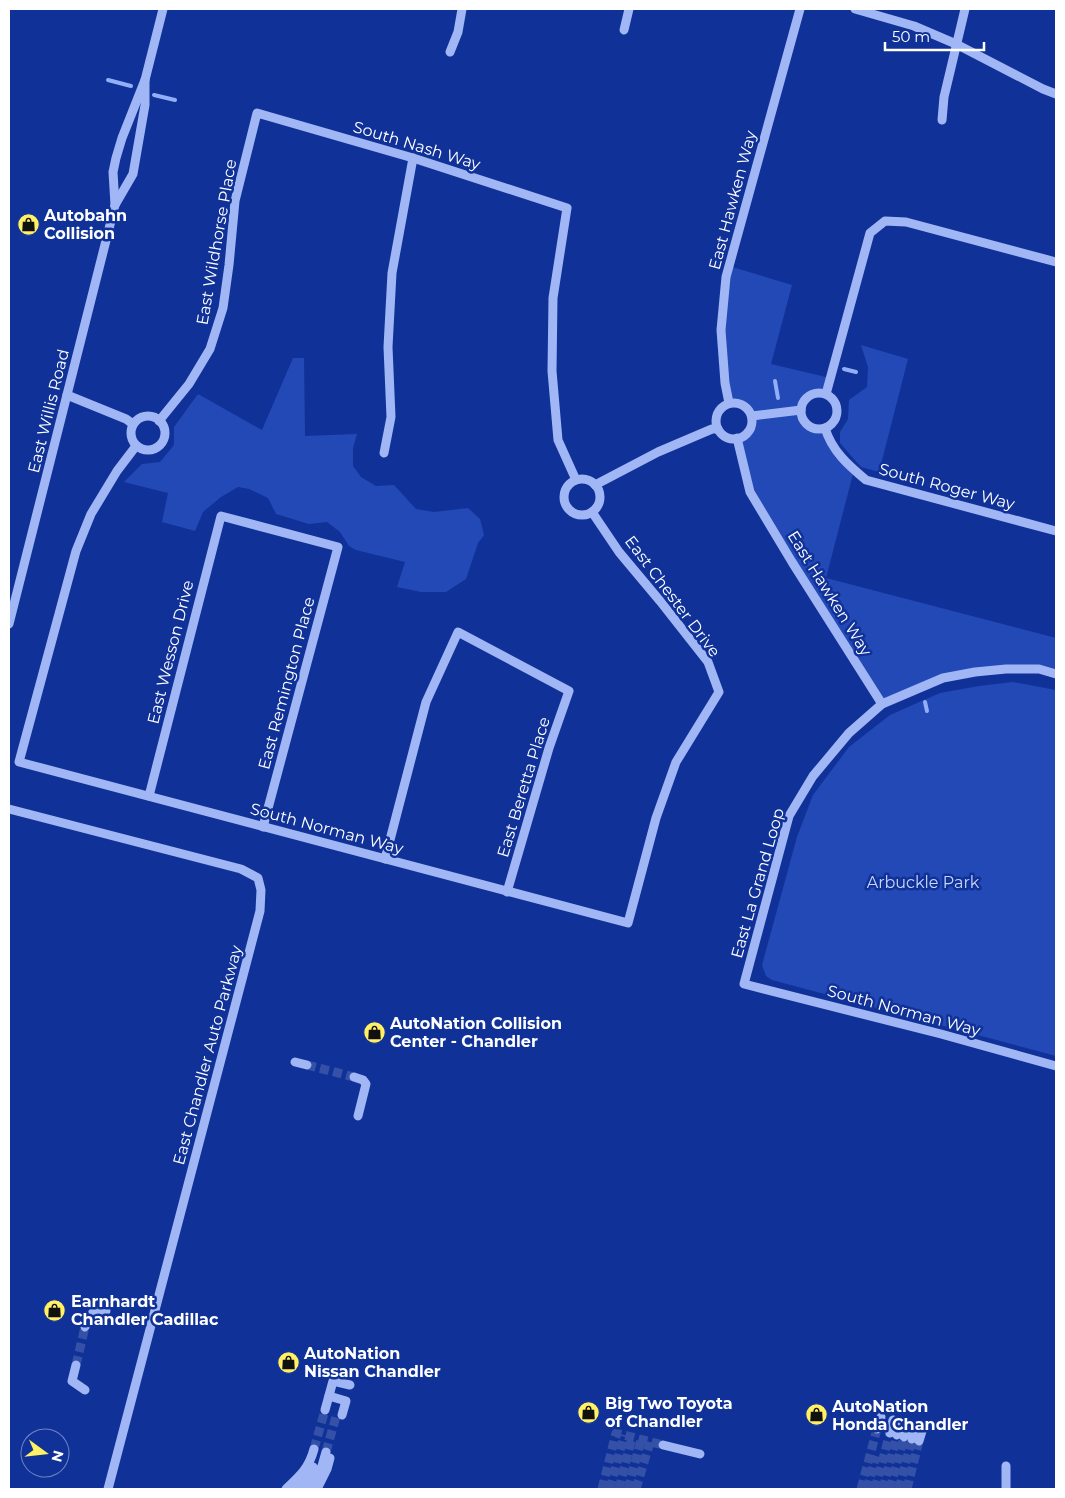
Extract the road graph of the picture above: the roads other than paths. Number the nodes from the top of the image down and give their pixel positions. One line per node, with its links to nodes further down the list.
1 (163, 9): 10 (street, East Willis Road)
2 (462, 9): 9 (street)
3 (629, 9): 7 (street)
4 (800, 9): 19 (street, East Hawken Way)
5 (854, 9): 8 (street)
6 (965, 9): 8 (street)
7 (624, 30)
8 (956, 44): 11 (street); 13 (street)
9 (450, 52)
10 (145, 80): 15 (street, East Willis Road); 15 (street, East Willis Road)
11 (1056, 94)
12 (257, 113): 14 (street, South Nash Way); 22 (street, East Wildhorse Place)
13 (942, 120)
14 (413, 158): 28 (street); 29 (street, South Nash Way)
15 (117, 196): 18 (street, East Willis Road)
16 (1056, 262): 17 (street)
17 (826, 394): 20 (street); 24 (street)
18 (67, 395): 23 (street); 34 (street, East Willis Road)
19 (729, 403): 21 (street); 25 (street)
20 (801, 410): 21 (street); 24 (street)
21 (752, 416): 26 (street)
22 (160, 420): 23 (street); 27 (street)
23 (133, 424): 27 (street)
24 (825, 428): 32 (street, South Roger Way)
25 (718, 429): 26 (street); 30 (street)
26 (736, 438): 36 (street, East Hawken Way)
27 (136, 446): 37 (street, South Norman Way)
28 (384, 453)
29 (576, 480): 30 (street); 31 (street)
30 (595, 485): 31 (street)
31 (592, 512): 42 (street, East Chester Drive)
32 (1056, 531)
33 (338, 547): 37 (street, East Wesson Drive); 39 (street, East Remington Place)
34 (9, 624)
35 (1056, 674): 36 (street, East La Grand Loop)
36 (882, 704): 43 (street, East La Grand Loop)
37 (149, 796): 39 (street, South Norman Way)
38 (9, 809): 61 (street, East Chandler Auto Parkway)
39 (263, 827): 40 (street, South Norman Way)
40 (385, 859): 41 (street, South Norman Way); 41 (street, East Beretta Place)
41 (507, 892): 42 (street, South Norman Way)
42 (628, 923)
43 (744, 984): 46 (street, South Norman Way)
44 (295, 1062): 45 (street)
45 (307, 1065)
46 (1056, 1066)
47 (354, 1077): 48 (street)
48 (358, 1116)
49 (106, 1311): 50 (street)
50 (85, 1327)
51 (76, 1364): 53 (street)
52 (344, 1384): 54 (street)
53 (85, 1390)
54 (337, 1398): 54 (street)
55 (901, 1422): 56 (street); 56 (street); 56 (street); 56 (street)
56 (897, 1435)
57 (663, 1445): 59 (street)
58 (323, 1451): 62 (street); 63 (street); 64 (street); 65 (street)
59 (700, 1454)
60 (1006, 1466): 66 (street)
61 (108, 1489)
62 (286, 1489)
63 (297, 1489)
64 (308, 1489)
65 (317, 1489)
66 (1006, 1489)

